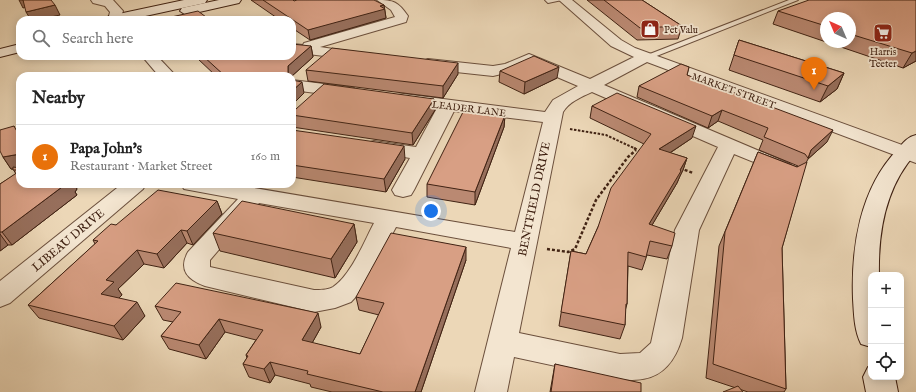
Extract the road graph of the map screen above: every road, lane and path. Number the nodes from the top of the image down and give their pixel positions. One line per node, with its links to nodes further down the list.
1 (201, 0): 10 (street)
2 (235, 0): 11 (street)
3 (383, 0): 12 (street)
4 (559, 0): 8 (lane)
5 (565, 0): 20 (street, MARKET STREET)
6 (795, 0): 20 (lane)
7 (98, 1): 9 (street)
8 (548, 1)
9 (107, 16)
10 (131, 16)
11 (165, 16)
12 (352, 34): 15 (street); 19 (street)
13 (16, 41): 14 (street)
14 (0, 45)
15 (299, 47): 18 (street)
16 (16, 49): 17 (street)
17 (0, 53)
18 (330, 53): 19 (street); 25 (street)
19 (358, 56): 21 (street)
20 (646, 57): 26 (street, BENTFIELD DRIVE); 37 (street, MARKET STREET)
21 (373, 58)
22 (153, 60): 24 (street)
23 (413, 62): 26 (street)
24 (164, 72)
25 (296, 82)
26 (589, 85): 33 (street, BENTFIELD DRIVE); 35 (street)
27 (296, 86): 28 (street)
28 (320, 89): 29 (street); 31 (street)
29 (366, 95)
30 (388, 97): 32 (street, LEADER LANE)
31 (303, 105)
32 (448, 105): 33 (street, LEADER LANE); 38 (street)
33 (551, 122): 36 (path); 48 (street, BENTFIELD DRIVE)
34 (354, 144): 38 (street)
35 (729, 145): 41 (street); 42 (street)
36 (636, 149): 39 (path); 48 (path)
37 (912, 150): 50 (street)
38 (422, 154): 45 (street)
39 (645, 154)
40 (673, 166): 42 (path)
41 (791, 172)
42 (712, 179): 51 (street)
43 (130, 188): 49 (street, LIBEAU DRIVE)
44 (215, 188): 46 (street)
45 (403, 190)
46 (254, 195): 47 (street); 47 (street)
47 (388, 218): 48 (street)
48 (524, 244): 51 (street, BENTFIELD DRIVE)
49 (0, 296)
50 (868, 318)
51 (502, 342): 53 (street, BENTFIELD DRIVE)
52 (880, 380): 54 (street)
53 (491, 392)
54 (882, 392)

